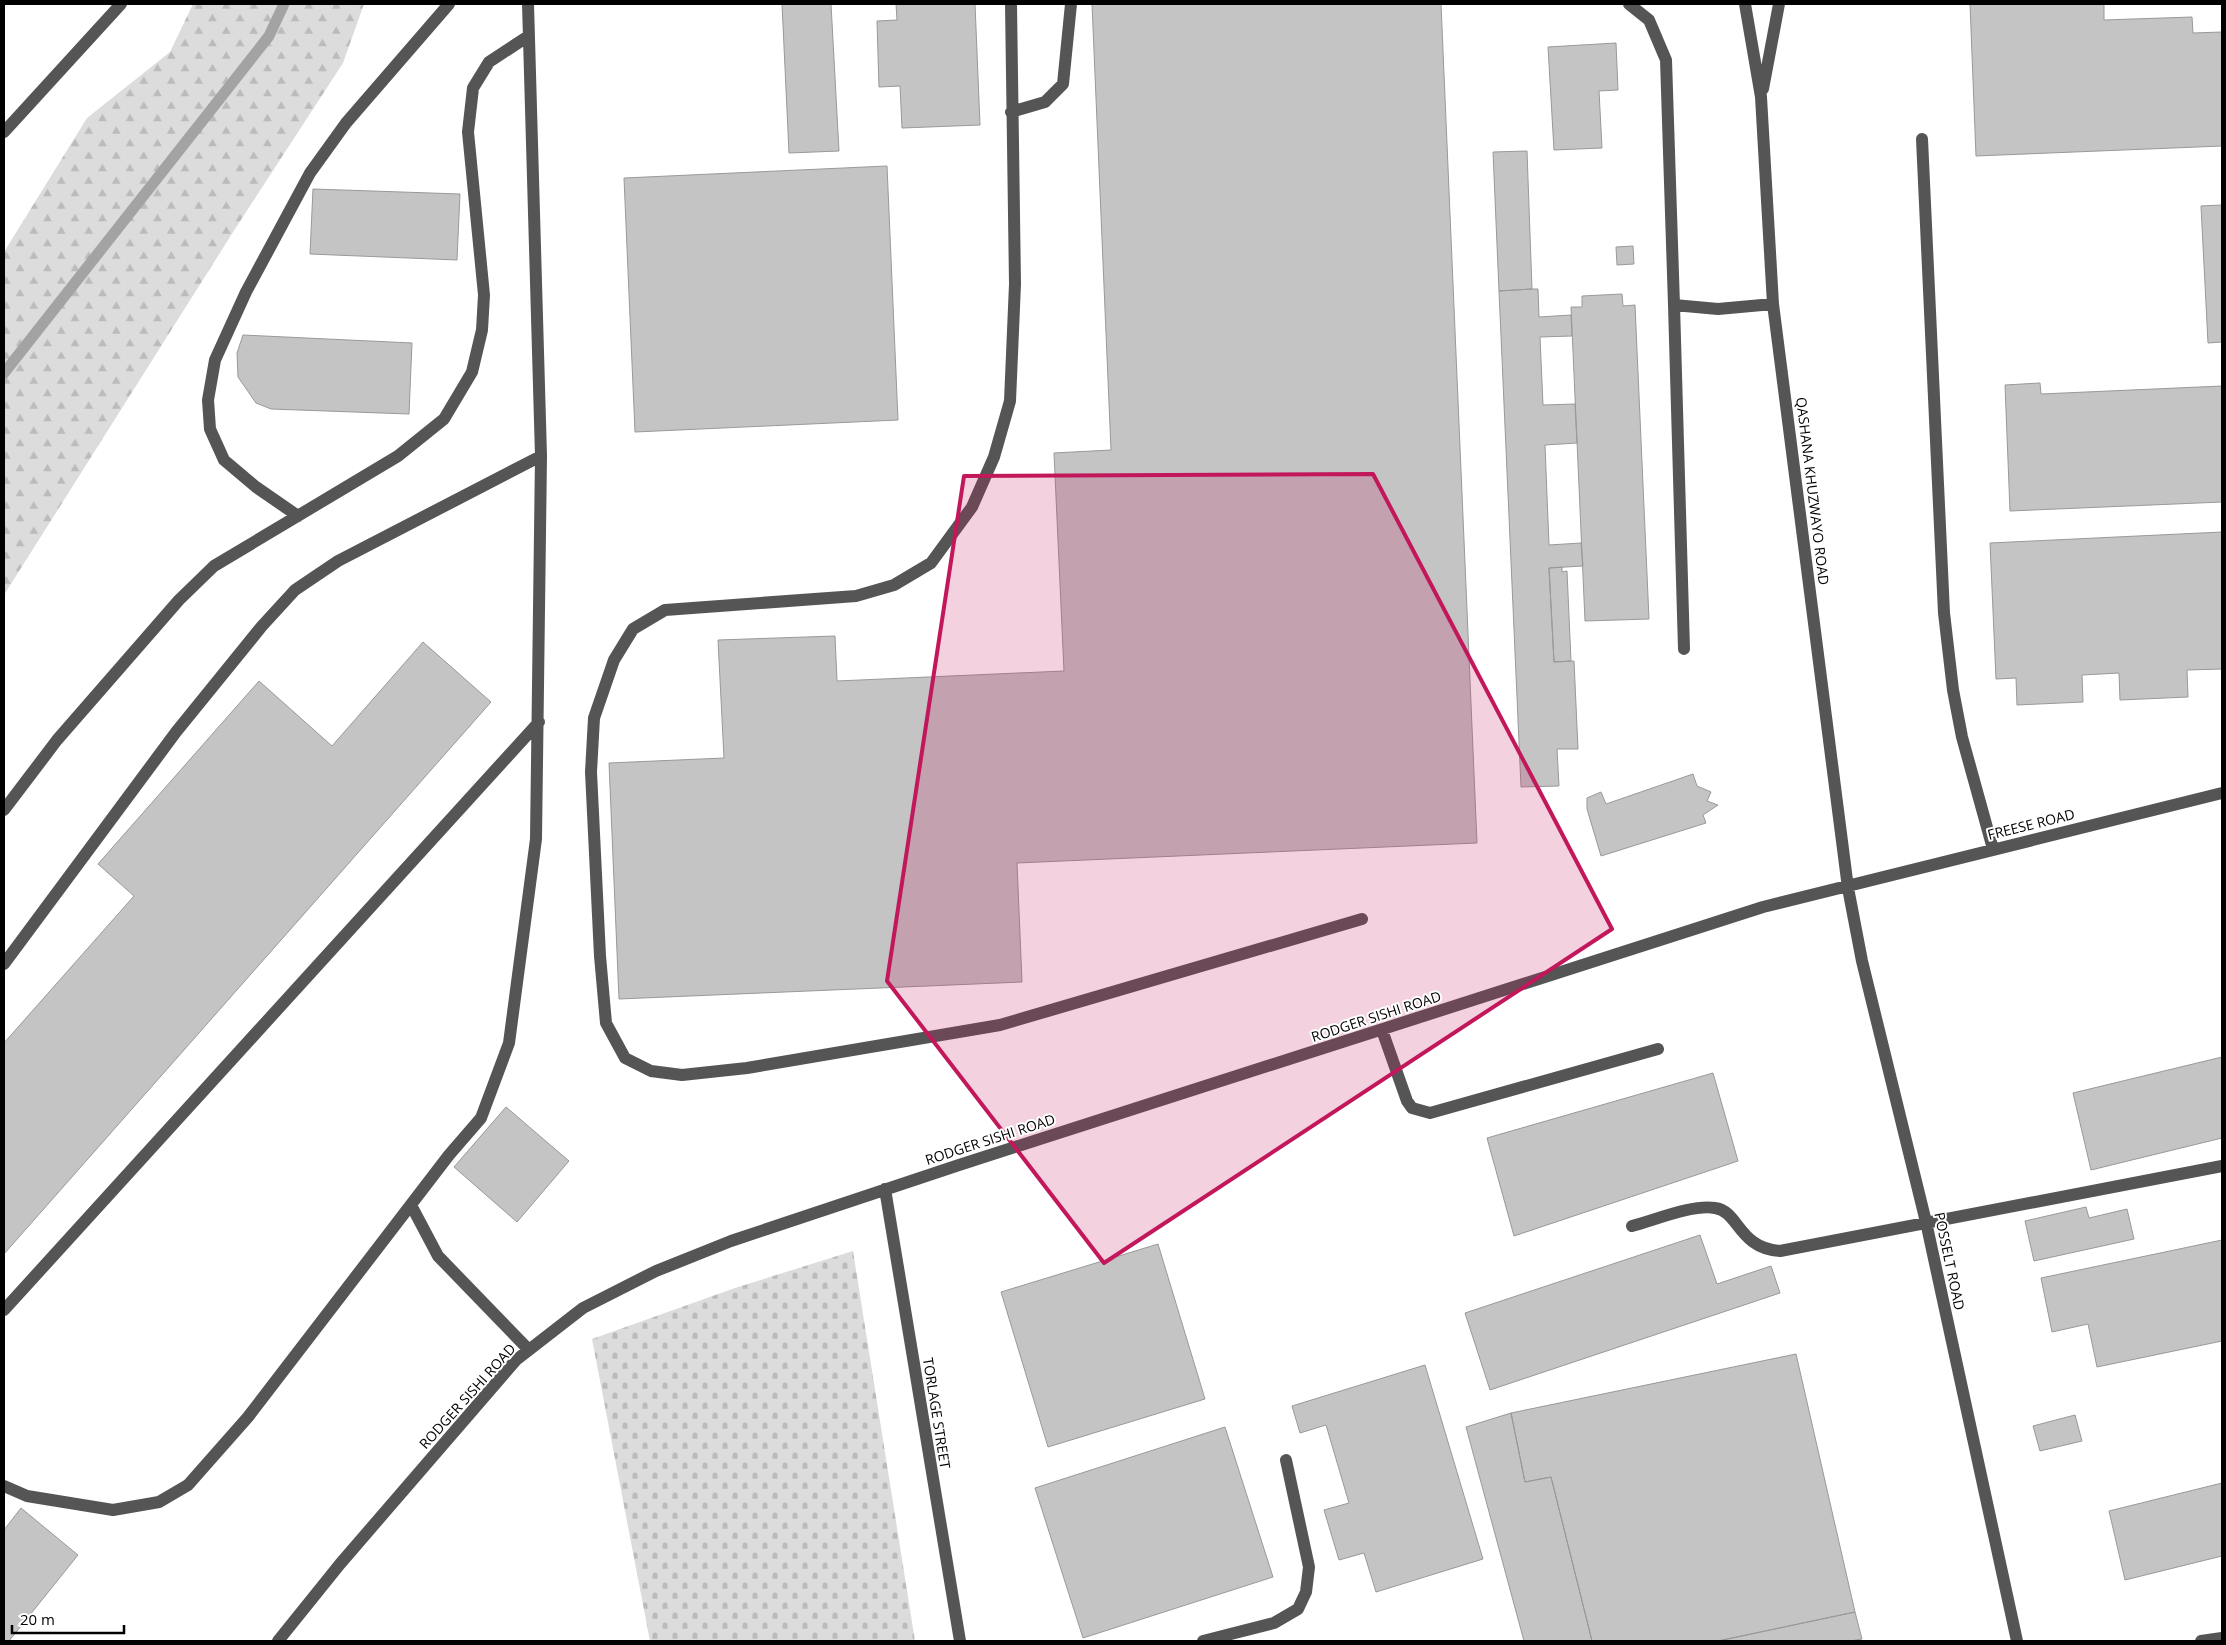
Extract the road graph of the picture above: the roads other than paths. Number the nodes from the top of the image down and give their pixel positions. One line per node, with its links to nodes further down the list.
1 (120, 4): 12 (street)
2 (449, 4): 17 (street)
3 (528, 4): 9 (street)
4 (1011, 4): 11 (street)
5 (1071, 4): 11 (street)
6 (1629, 4): 15 (street)
7 (1745, 4): 10 (street, QASHANA KHUZWAYO ROAD)
8 (1779, 4): 10 (street, QASHANA KHUZWAYO ROAD)
9 (528, 36): 16 (street); 17 (street)
10 (1761, 97): 14 (street, QASHANA KHUZWAYO ROAD)
11 (1011, 112): 24 (street)
12 (4, 132)
13 (1922, 139): 22 (street)
14 (1773, 304): 15 (street); 23 (street, QASHANA KHUZWAYO ROAD)
15 (1674, 305): 18 (street)
16 (541, 456): 19 (street); 25 (street)
17 (298, 516): 21 (street)
18 (1684, 650)
19 (538, 722): 30 (street); 33 (street)
20 (2222, 793): 22 (street, FREESE ROAD)
21 (4, 810)
22 (1993, 849): 23 (street, FREESE ROAD)
23 (1848, 888): 26 (street, RODGER SISHI ROAD); 31 (street, POSSELT ROAD)
24 (1362, 919)
25 (4, 964)
26 (1382, 1030): 27 (street); 29 (street, RODGER SISHI ROAD)
27 (1658, 1049)
28 (2222, 1166): 31 (street)
29 (885, 1189): 34 (street, RODGER SISHI ROAD); 39 (street, TORLAGE STREET)
30 (411, 1204): 34 (street); 36 (street)
31 (1926, 1222): 32 (street); 41 (street, POSSELT ROAD)
32 (1632, 1226)
33 (4, 1310)
34 (529, 1350): 38 (street, RODGER SISHI ROAD)
35 (1286, 1460): 40 (street)
36 (4, 1486)
37 (2222, 1638): 42 (street)
38 (278, 1641)
39 (960, 1641)
40 (1203, 1641)
41 (2017, 1641)
42 (2201, 1641)

